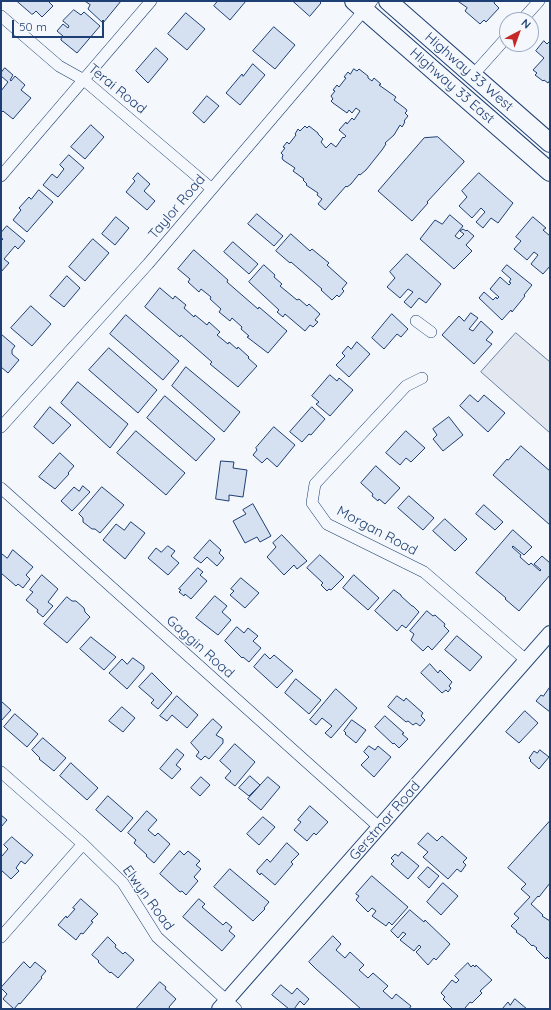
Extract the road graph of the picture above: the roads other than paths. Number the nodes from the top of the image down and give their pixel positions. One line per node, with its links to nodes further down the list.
1 (151, 1): 9 (street)
2 (388, 1): 8 (main road, Highway 33 West)
3 (539, 1): 5 (street)
4 (363, 4): 11 (main road, Highway 33 East); 13 (street, Taylor Road)
5 (529, 12)
6 (1, 16): 9 (street, Terai Road)
7 (499, 46): 8 (street)
8 (473, 75): 10 (main road, Highway 33 West)
9 (84, 80): 12 (street); 13 (street, Terai Road)
10 (550, 143)
11 (550, 172)
12 (1, 176)
13 (212, 189): 17 (street, Taylor Road)
14 (416, 321): 15 (street)
15 (431, 332)
16 (422, 378): 20 (street, Morgan Road)
17 (1, 428)
18 (1, 488): 22 (street, Gaggin Road)
19 (550, 633): 20 (street, Gerstmar Road)
20 (526, 660): 22 (street, Gerstmar Road)
21 (1, 772): 23 (street, Elwyn Road)
22 (379, 827): 25 (street, Gerstmar Road)
23 (83, 844): 24 (street); 25 (street, Elwyn Road)
24 (1, 937)
25 (227, 1006)

